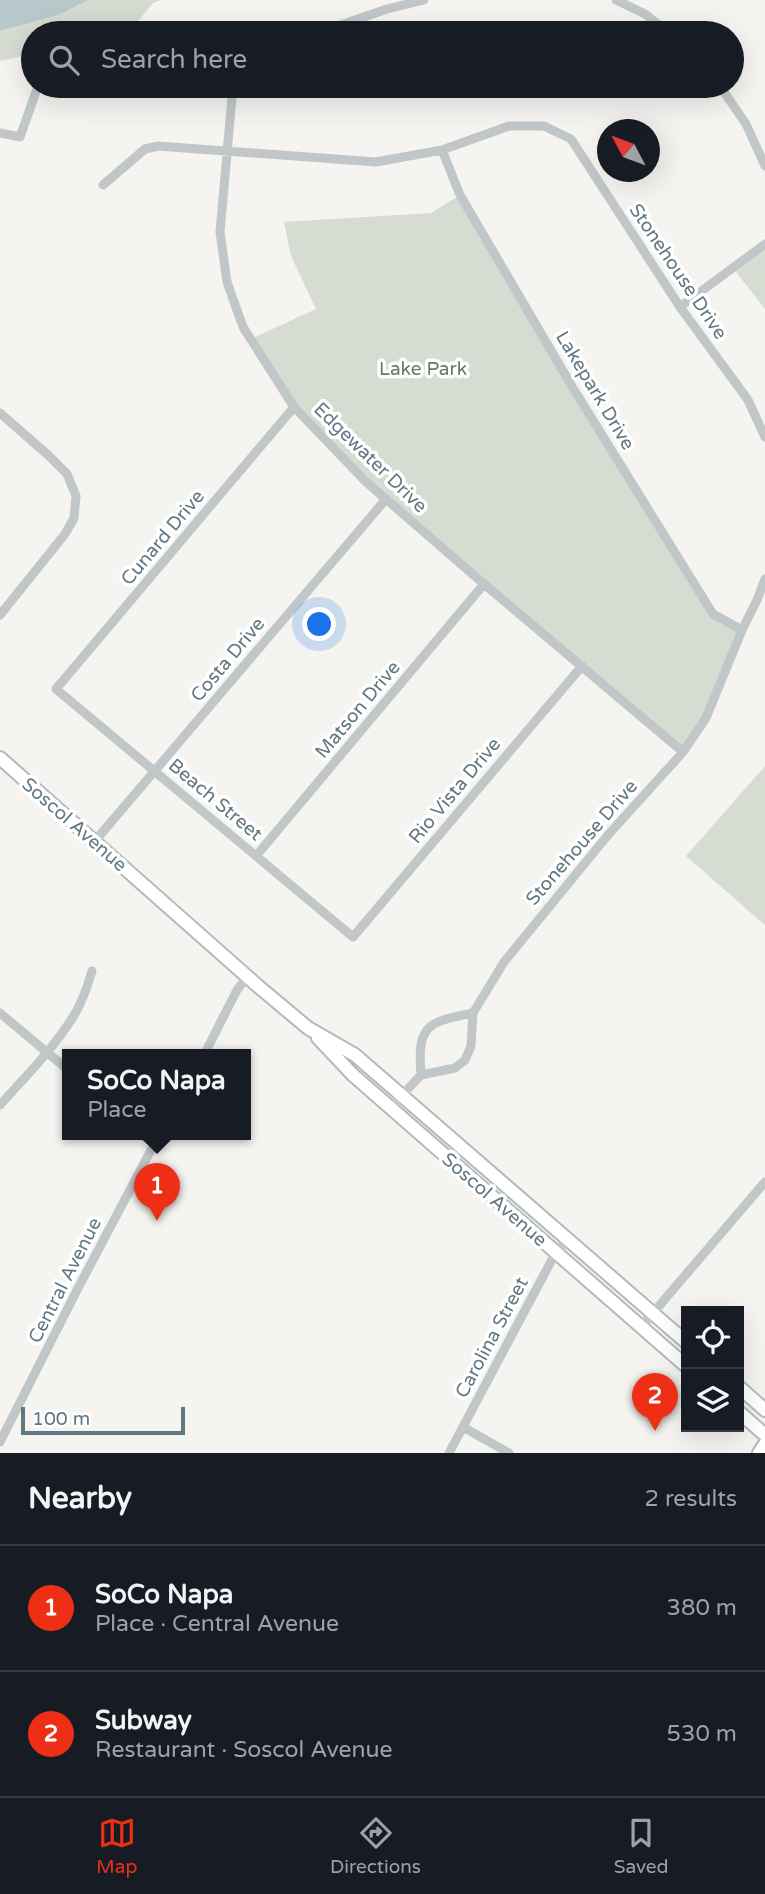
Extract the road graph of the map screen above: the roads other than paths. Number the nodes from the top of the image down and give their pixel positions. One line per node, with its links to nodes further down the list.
1 (424, 0): 3 (street)
2 (616, 0): 4 (street)
3 (352, 21)
4 (654, 21)
5 (34, 98): 8 (street)
6 (232, 98): 10 (street, Edgewater Drive)
7 (728, 98): 11 (street)
8 (0, 133)
9 (442, 150): 10 (street, Stonehouse Drive); 14 (street, Stonehouse Drive); 22 (street, Lakepark Drive)
10 (228, 152): 12 (street, Stonehouse Drive); 15 (street, Edgewater Drive)
11 (765, 166)
12 (103, 185)
13 (765, 244): 14 (street)
14 (680, 307): 17 (street, Stonehouse Drive)
15 (294, 407): 18 (street, Edgewater Drive); 24 (street, Cunard Drive)
16 (0, 413): 21 (street)
17 (765, 438)
18 (386, 499): 20 (street, Edgewater Drive); 27 (street, Costa Drive)
19 (765, 579): 22 (street, Stonehouse Drive)
20 (484, 584): 23 (street, Edgewater Drive); 29 (street, Matson Drive)
21 (0, 615)
22 (742, 630): 25 (street, Stonehouse Drive)
23 (582, 666): 25 (street, Edgewater Drive); 30 (street, Rio Vista Drive)
24 (56, 689): 27 (street, Beach Street)
25 (683, 752): 34 (street, Stonehouse Drive)
26 (0, 758): 28 (main road, Soscol Avenue)
27 (155, 771): 28 (street, Costa Drive); 29 (street, Beach Street)
28 (95, 841): 32 (main road, Soscol Avenue)
29 (256, 856): 30 (street, Beach Street)
30 (353, 937)
31 (92, 971): 37 (street)
32 (247, 977): 35 (main road, Soscol Avenue); 36 (street)
33 (0, 1013): 37 (street)
34 (473, 1013): 39 (street, Stonehouse Drive); 39 (street)
35 (308, 1028): 40 (main road, Soscol Avenue); 42 (main road, Soscol Avenue)
36 (207, 1049)
37 (47, 1052): 38 (street); 41 (street)
38 (62, 1065)
39 (421, 1075): 40 (street)
40 (402, 1096): 42 (street); 45 (main road, Soscol Avenue)
41 (0, 1105)
42 (390, 1108): 46 (main road, Soscol Avenue)
43 (156, 1140): 56 (street, Central Avenue)
44 (765, 1182): 47 (street)
45 (567, 1241): 46 (street, Carolina Street); 47 (main road, Soscol Avenue)
46 (556, 1252): 48 (main road, Soscol Avenue); 54 (street, Carolina Street)
47 (652, 1314): 48 (street); 49 (main road, Soscol Avenue)
48 (641, 1326): 50 (main road, Soscol Avenue)
49 (681, 1338)
50 (681, 1362)
51 (744, 1391): 52 (main road)
52 (765, 1410)
53 (744, 1416): 55 (main road)
54 (463, 1427): 58 (street, Carolina Street); 59 (street)
55 (765, 1435)
56 (0, 1442)
57 (765, 1444): 60 (main road)
58 (449, 1453)
59 (509, 1453)
60 (759, 1453)

